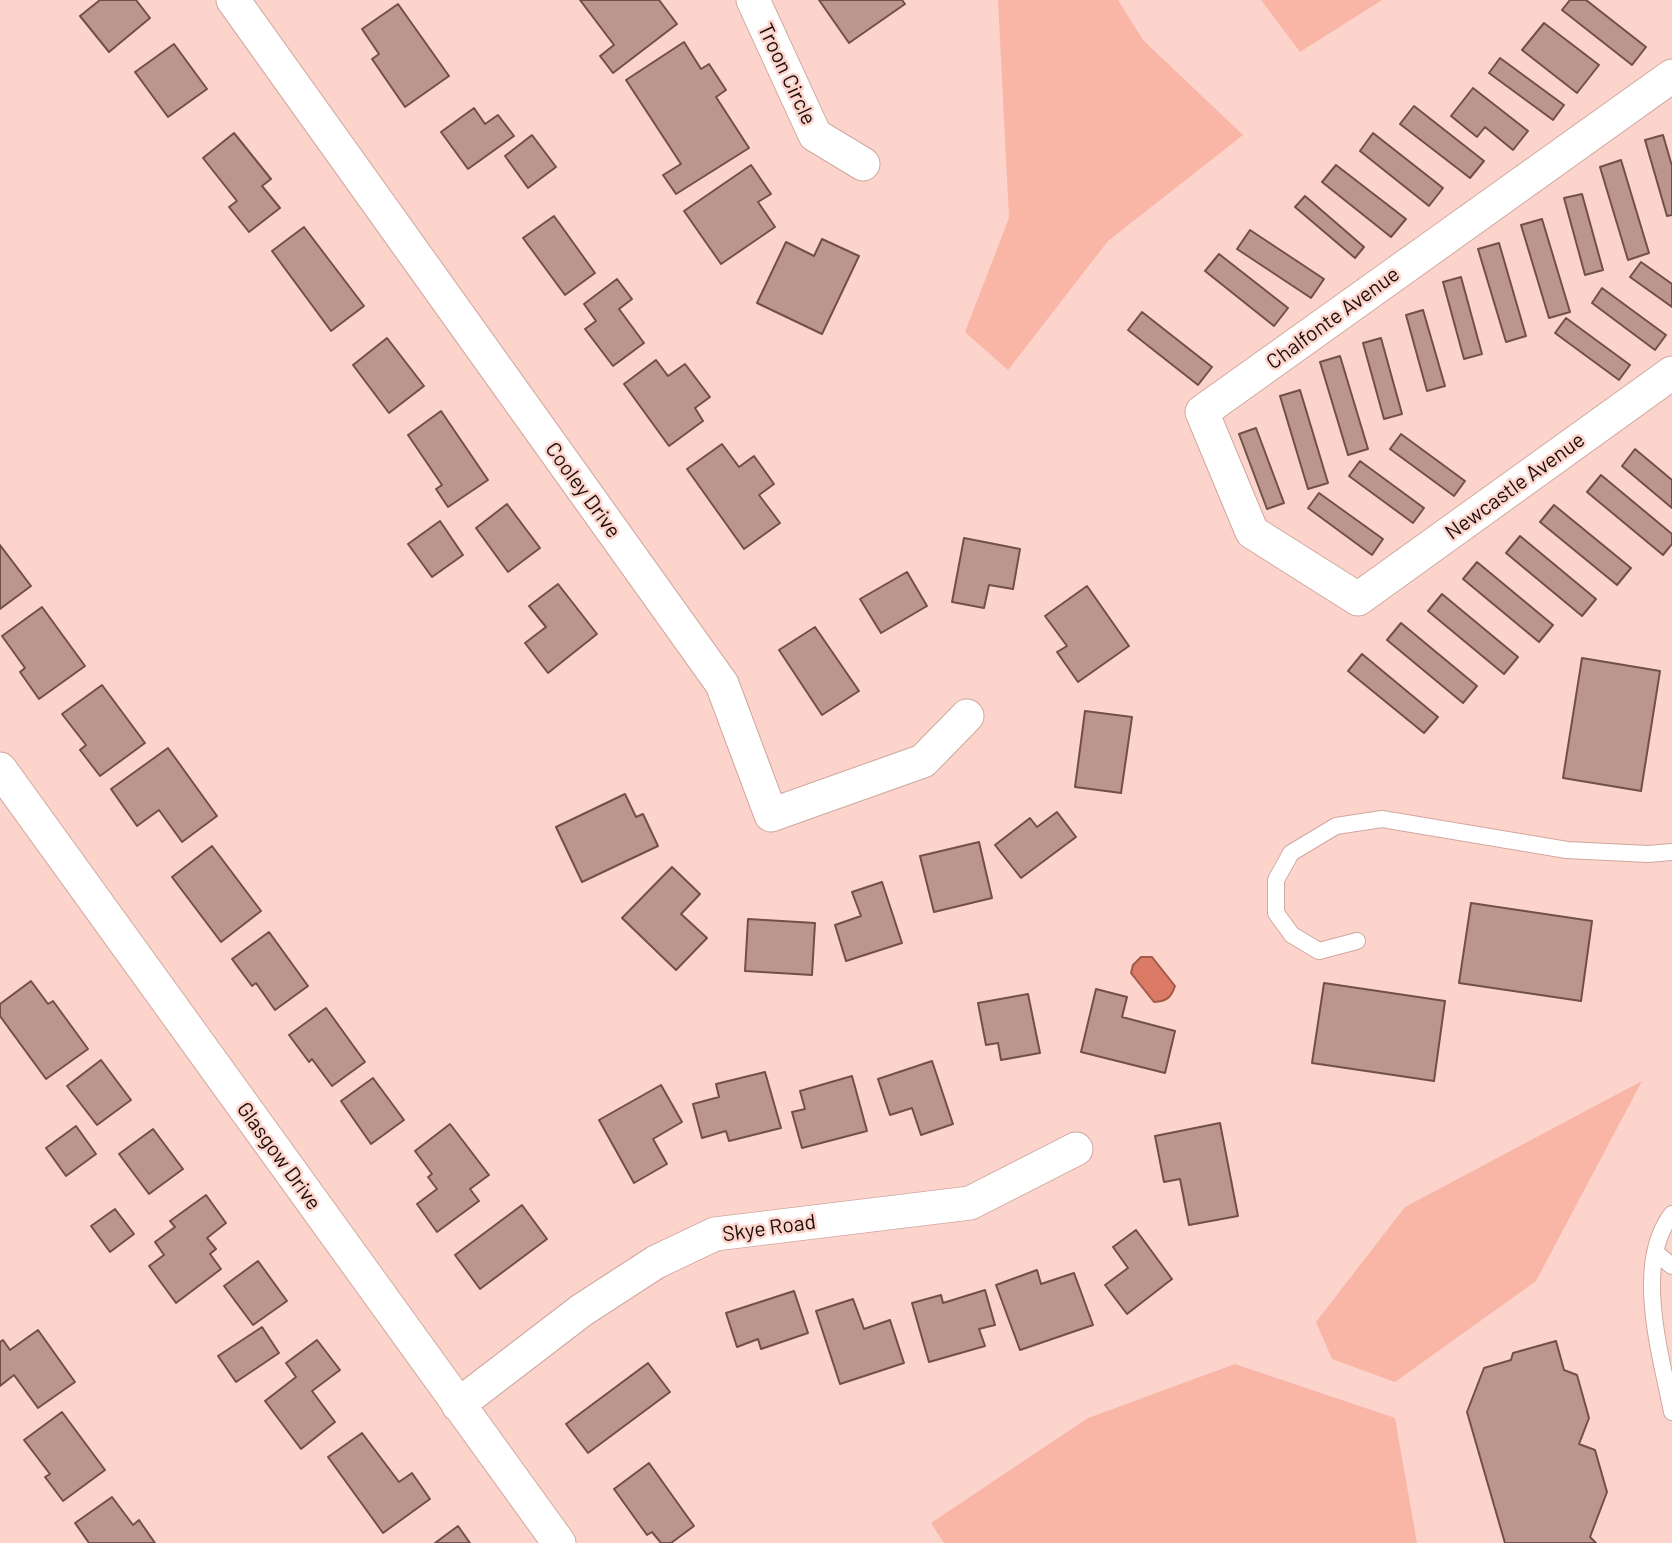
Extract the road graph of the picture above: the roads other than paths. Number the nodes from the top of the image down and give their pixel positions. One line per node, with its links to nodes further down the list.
1 (233, 0): 7 (street, Cooley Drive)
2 (753, 0): 4 (street, Troon Circle)
3 (1672, 76): 6 (street, Chalfonte Avenue)
4 (863, 164)
5 (1672, 373): 6 (street, Newcastle Avenue)
6 (1358, 599)
7 (967, 716)
8 (0, 769): 15 (street, Glasgow Drive)
9 (1672, 852): 10 (lane)
10 (1357, 941)
11 (1076, 1149): 15 (street, Skye Road)
12 (1672, 1214): 13 (lane)
13 (1655, 1252): 14 (lane); 16 (lane)
14 (1672, 1266)
15 (458, 1405): 17 (street, Glasgow Drive)
16 (1672, 1412)
17 (559, 1543)

